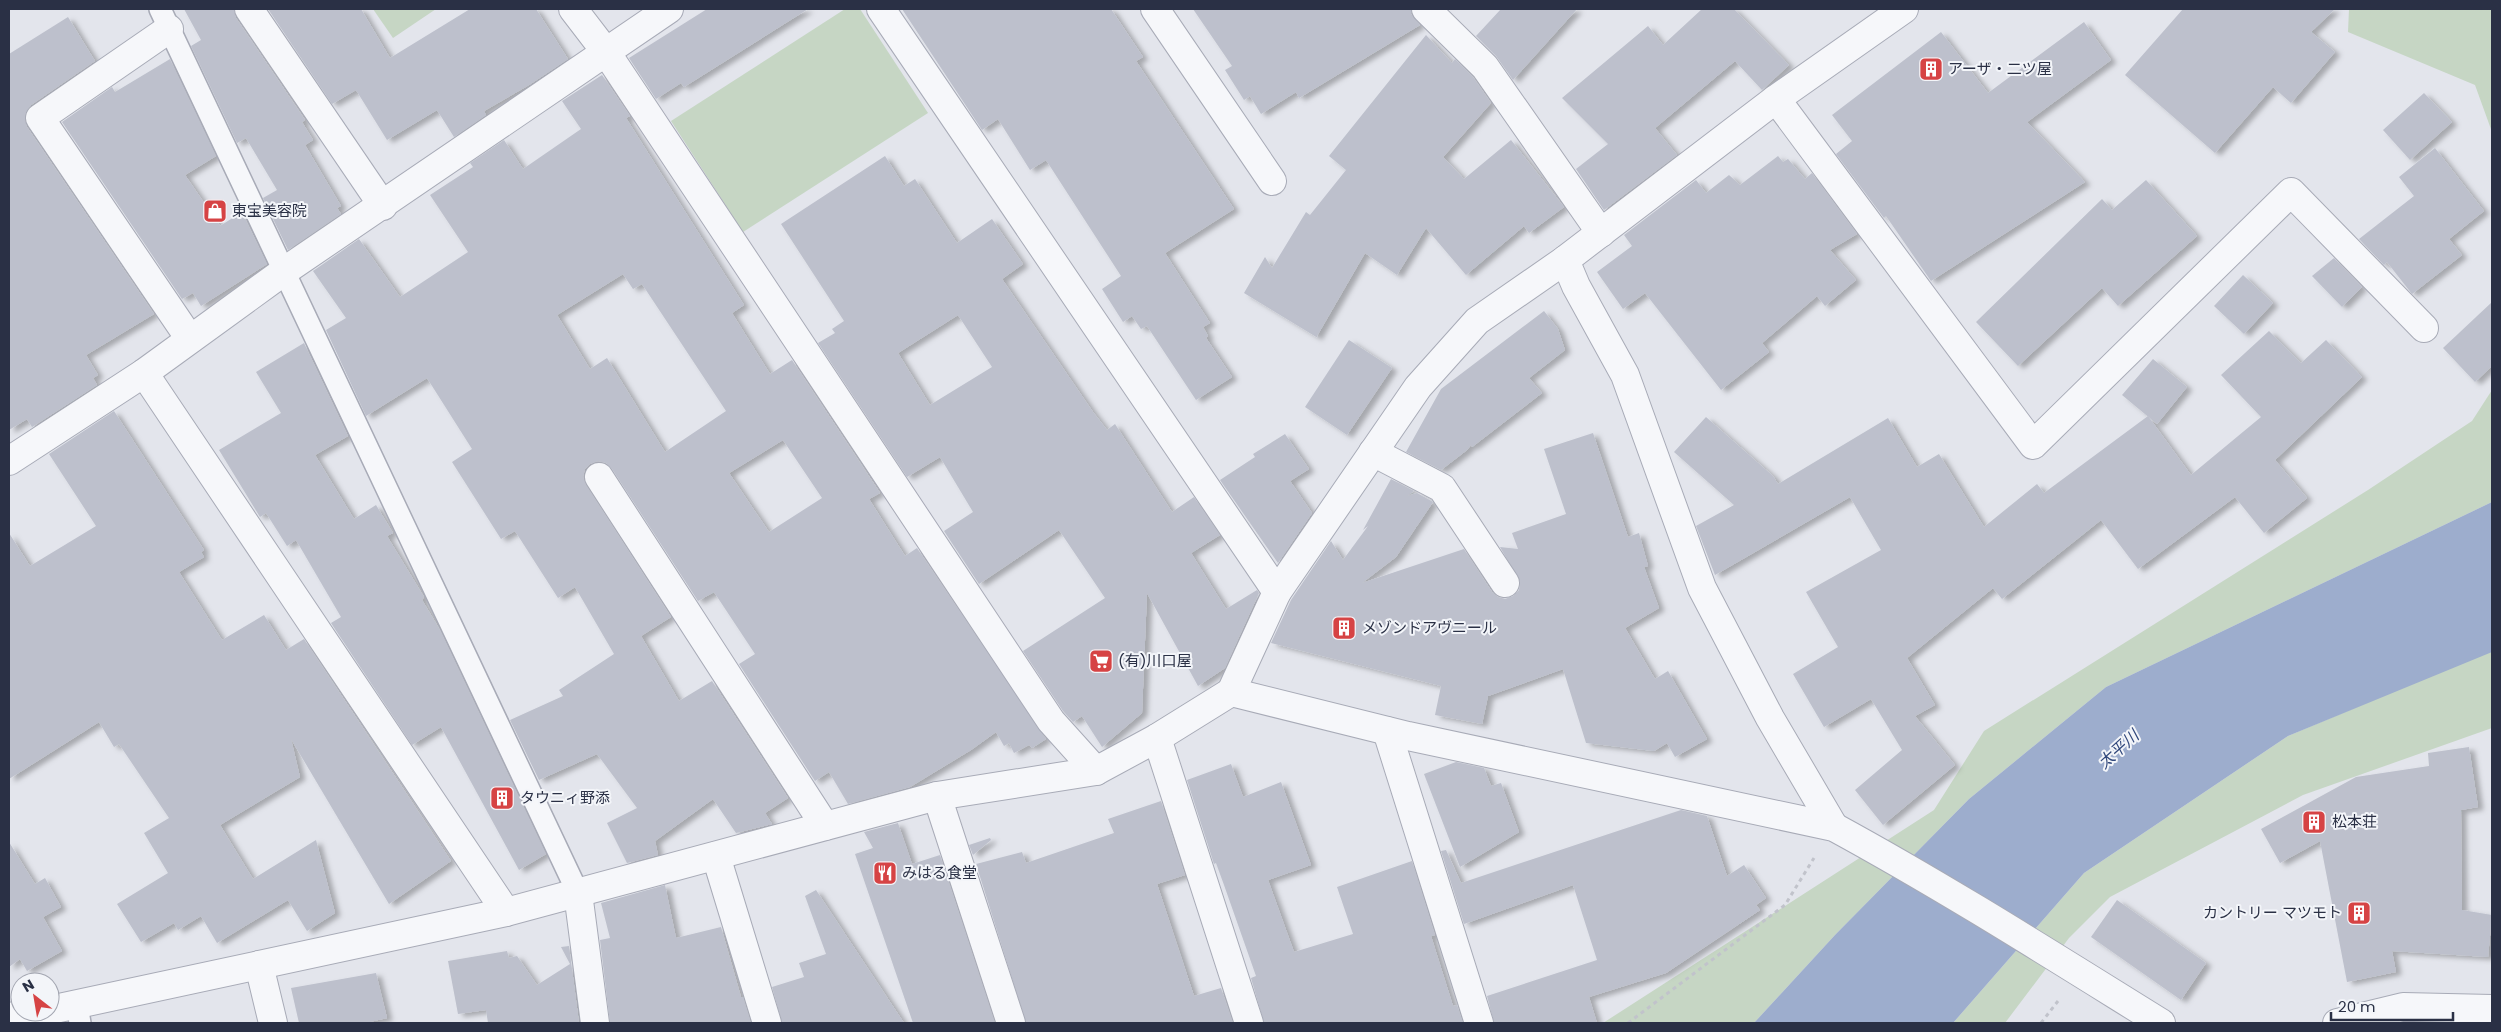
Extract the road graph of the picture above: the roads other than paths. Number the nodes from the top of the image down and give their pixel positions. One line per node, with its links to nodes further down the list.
1 (249, 9): 12 (street)
2 (574, 9): 9 (street)
3 (669, 9): 9 (street)
4 (881, 9): 23 (street)
5 (1155, 9): 11 (street)
6 (1426, 9): 13 (street)
7 (1904, 9): 10 (street)
8 (164, 19): 15 (lane); 17 (street)
9 (606, 52): 12 (street); 27 (street)
10 (1776, 99): 13 (street); 16 (street)
11 (1272, 180)
12 (383, 206): 15 (street)
13 (1601, 232): 14 (street)
14 (1565, 260): 19 (street); 30 (street)
15 (283, 272): 17 (street); 32 (lane)
16 (2424, 328)
17 (190, 339): 18 (street)
18 (144, 373): 20 (street); 33 (street)
19 (1373, 452): 22 (street); 23 (street)
20 (11, 456)
21 (599, 478): 29 (street)
22 (1505, 583)
23 (1277, 592): 24 (street)
24 (1231, 692): 25 (street); 26 (street)
25 (1387, 731): 30 (street); 43 (street)
26 (1157, 738): 27 (street); 42 (street)
27 (1096, 771): 28 (street)
28 (937, 796): 29 (street); 41 (street)
29 (825, 826): 31 (street)
30 (1834, 827): 44 (street)
31 (716, 856): 32 (street); 40 (street)
32 (578, 893): 33 (street); 39 (street)
33 (506, 912): 34 (street)
34 (259, 964): 37 (street); 38 (street)
35 (2492, 1009): 45 (street)
36 (60, 1011): 37 (street)
37 (78, 1014)
38 (273, 1023)
39 (595, 1023)
40 (767, 1023)
41 (1011, 1023)
42 (1249, 1023)
43 (1478, 1023)
44 (2161, 1023)
45 (2336, 1023)

